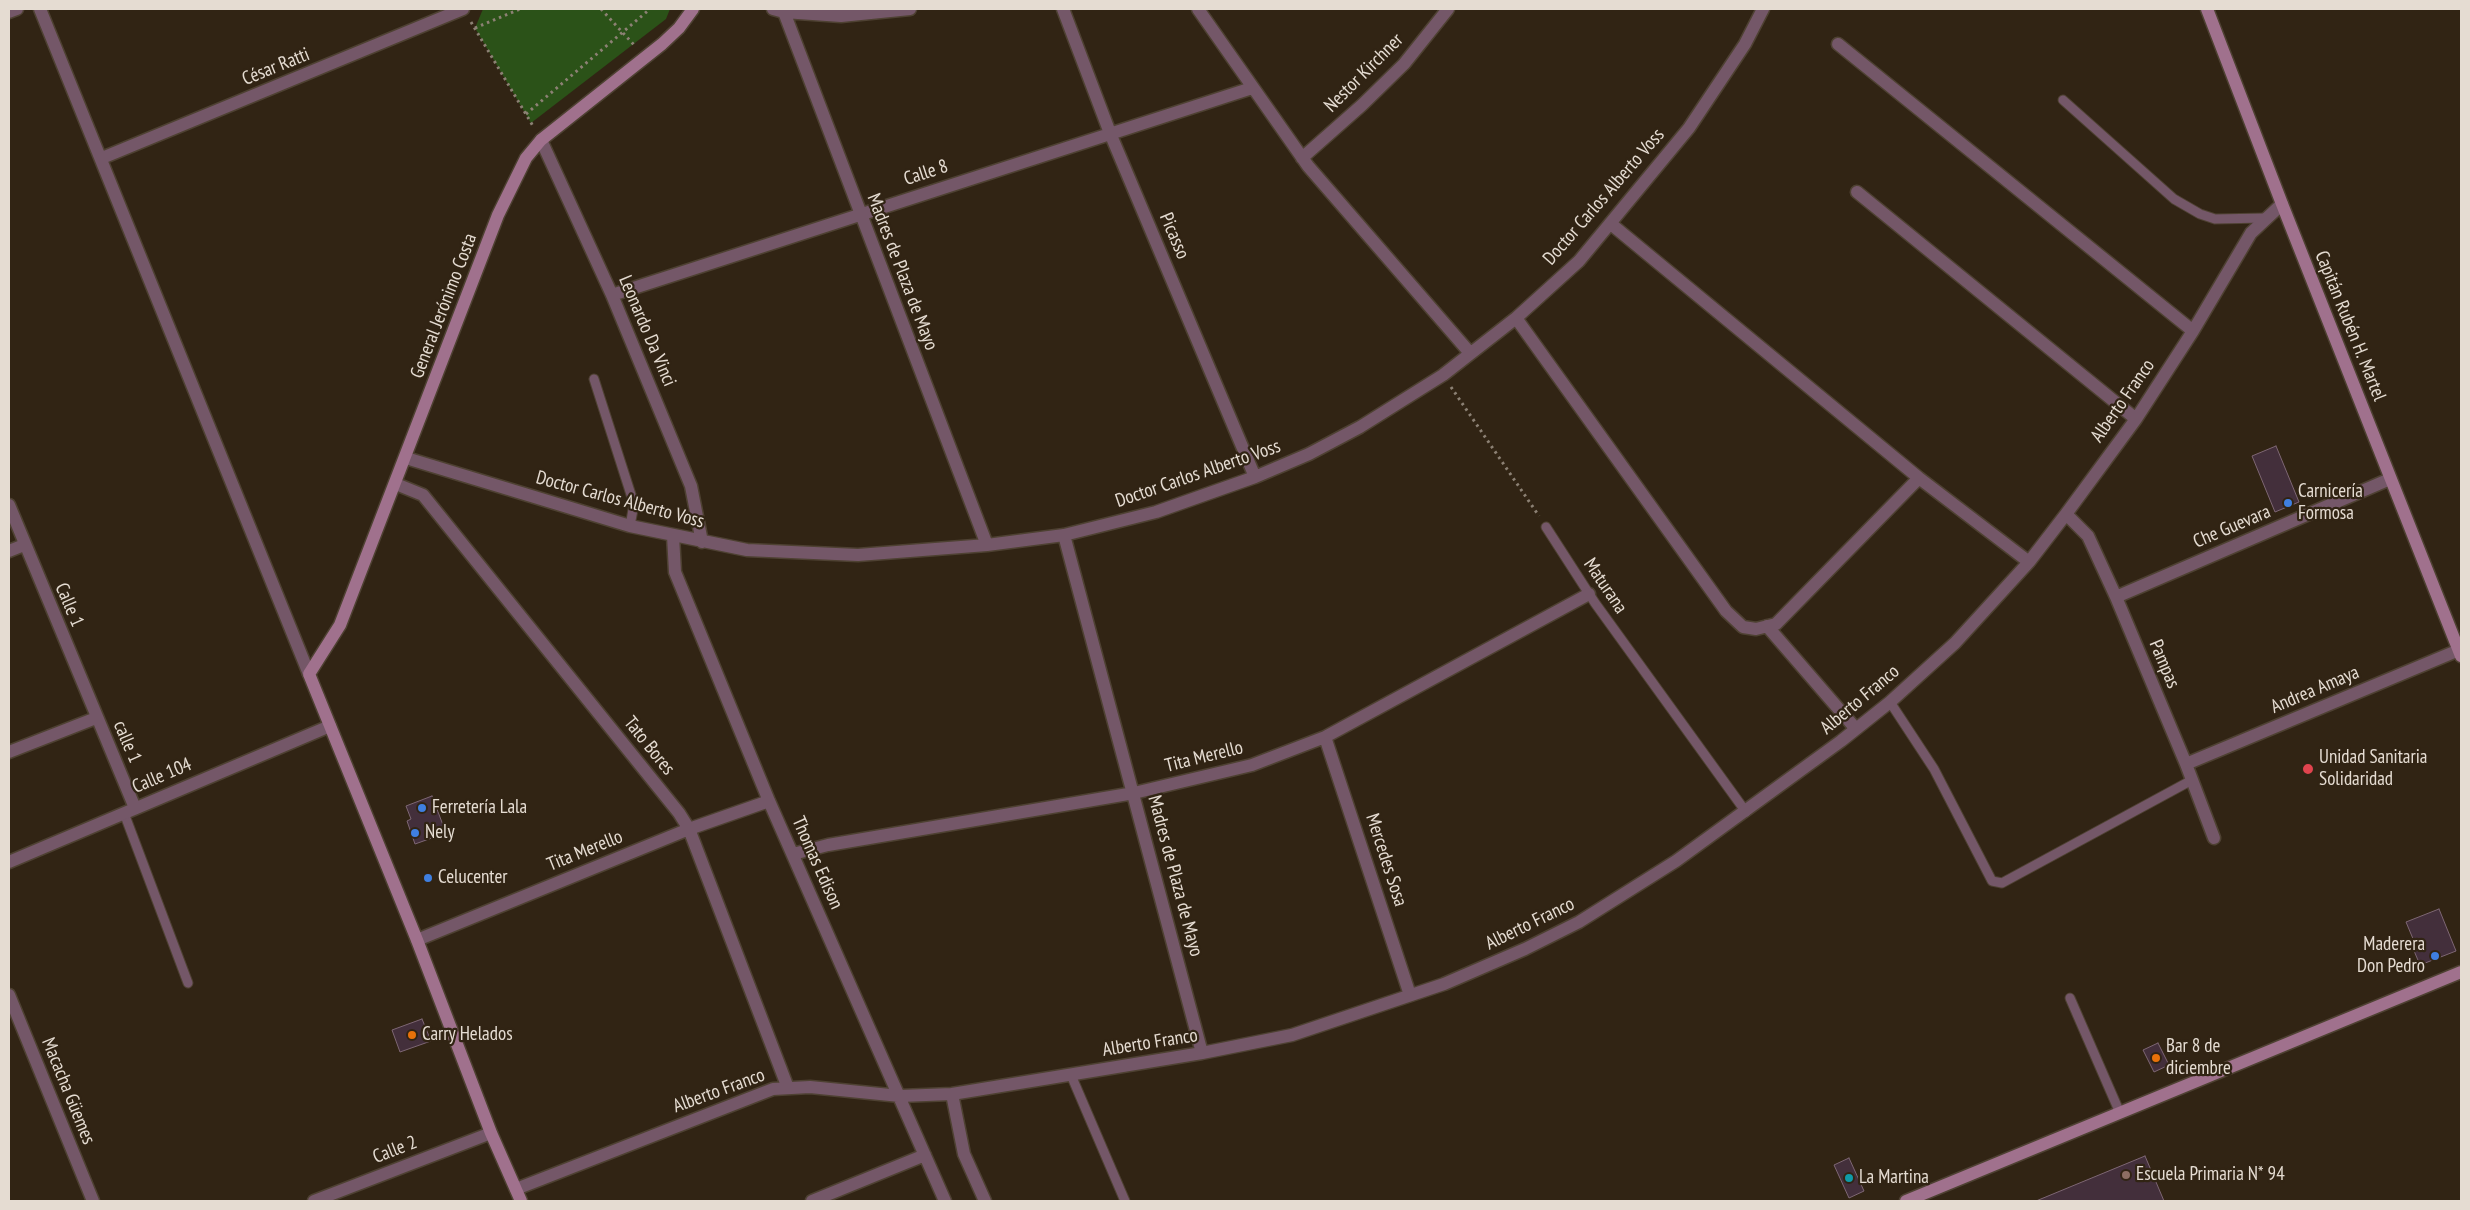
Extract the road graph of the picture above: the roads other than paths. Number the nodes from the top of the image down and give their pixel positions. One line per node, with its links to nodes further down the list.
1 (17, 9): 12 (street)
2 (40, 9): 20 (street)
3 (463, 9): 14 (street, César Ratti)
4 (693, 9): 19 (street, General Jerónimo Costa)
5 (910, 9): 13 (street)
6 (1063, 9): 18 (street, Picasso)
7 (1198, 9): 16 (street)
8 (1448, 9): 21 (street, Nestor Kirchner)
9 (1763, 9): 26 (street, Doctor Carlos Alberto Voss)
10 (2207, 9): 23 (street, Capitán Rubén H. Martel)
11 (779, 10): 13 (street); 24 (street, Madres de Plaza de Mayo)
12 (9, 12)
13 (842, 13)
14 (438, 14): 20 (street, César Ratti)
15 (1838, 44): 29 (street)
16 (1252, 88): 18 (street, Calle 8); 21 (street)
17 (2063, 100): 25 (lane)
18 (1110, 133): 24 (street, Calle 8); 34 (street, Picasso)
19 (541, 140): 27 (street, Leonardo Da Vinci); 33 (street, General Jerónimo Costa)
20 (102, 158): 53 (street)
21 (1302, 158): 30 (street)
22 (1857, 192): 32 (street)
23 (2282, 204): 25 (street, Alberto Franco); 36 (street, Capitán Rubén H. Martel)
24 (860, 215): 27 (street, Calle 8); 46 (street, Madres de Plaza de Mayo)
25 (2266, 218): 29 (street, Alberto Franco)
26 (1611, 224): 28 (street, Doctor Carlos Alberto Voss); 35 (street)
27 (612, 295): 44 (street, Leonardo Da Vinci)
28 (1516, 318): 30 (street, Doctor Carlos Alberto Voss); 51 (street)
29 (2193, 331): 32 (street, Alberto Franco)
30 (1470, 353): 34 (street, Doctor Carlos Alberto Voss)
31 (594, 379): 40 (lane)
32 (2136, 419): 39 (street, Alberto Franco)
33 (406, 458): 37 (street, General Jerónimo Costa); 40 (street, Doctor Carlos Alberto Voss)
34 (1255, 477): 42 (street, Doctor Carlos Alberto Voss)
35 (1919, 478): 48 (street); 51 (street)
36 (2390, 479): 50 (street, Che Guevara); 52 (street, Capitán Rubén H. Martel)
37 (396, 484): 53 (street, General Jerónimo Costa); 66 (street, Tato Bores)
38 (9, 505): 45 (street, Calle 1)
39 (2066, 514): 48 (street, Alberto Franco); 50 (street, Pampas)
40 (630, 526): 43 (street, Doctor Carlos Alberto Voss)
41 (1546, 527): 49 (lane, Maturana)
42 (1064, 535): 46 (street, Doctor Carlos Alberto Voss); 62 (street, Madres de Plaza de Mayo)
43 (673, 536): 44 (street, Doctor Carlos Alberto Voss); 63 (street, Thomas Edison)
44 (702, 542): 46 (street, Doctor Carlos Alberto Voss)
45 (24, 545): 47 (street); 55 (street, Calle 1)
46 (987, 545)
47 (9, 551)
48 (2029, 562): 54 (street, Alberto Franco)
49 (1589, 594): 58 (street, Tita Merello); 65 (lane, Maturana)
50 (2116, 597): 60 (street, Pampas)
51 (1767, 626): 57 (street)
52 (2460, 653): 60 (street, Andrea Amaya)
53 (309, 674): 56 (street)
54 (1890, 702): 57 (street, Alberto Franco); 61 (lane)
55 (96, 718): 59 (street); 64 (street, calle 1)
56 (330, 726): 64 (street, Calle 104); 70 (street)
57 (1856, 729): 65 (street, Alberto Franco)
58 (1325, 737): 62 (street, Tita Merello); 74 (street, Mercedes Sosa)
59 (9, 752)
60 (2186, 764): 61 (street, Pampas)
61 (2192, 780): 67 (street, Pampas)
62 (1134, 792): 68 (street, Tita Merello); 76 (street, Madres de Plaza de Mayo)
63 (769, 801): 66 (street, Tita Merello); 68 (street, Thomas Edison)
64 (129, 810): 69 (street, Calle 104); 72 (lane)
65 (1746, 812): 74 (street, Alberto Franco)
66 (688, 830): 70 (street, Tita Merello); 78 (street, Tato Bores)
67 (2214, 838)
68 (793, 854): 80 (street, Thomas Edison)
69 (9, 862)
70 (418, 940): 82 (street)
71 (2461, 972): 81 (street)
72 (188, 983)
73 (9, 995): 85 (street, Macacha Güemes)
74 (1410, 995): 76 (street, Alberto Franco)
75 (2070, 998): 81 (lane)
76 (1202, 1053): 77 (street, Alberto Franco)
77 (1071, 1074): 79 (street, Alberto Franco); 90 (lane)
78 (788, 1088): 80 (street, Alberto Franco); 84 (street, Alberto Franco)
79 (952, 1094): 80 (street, Alberto Franco); 89 (street)
80 (900, 1096): 83 (street, Thomas Edison)
81 (2120, 1113): 91 (street)
82 (491, 1133): 84 (street); 86 (street, Calle 2)
83 (925, 1154): 87 (street); 88 (street, Thomas Edison)
84 (519, 1195)
85 (93, 1201)
86 (314, 1201)
87 (812, 1201)
88 (944, 1201)
89 (985, 1201)
90 (1125, 1201)
91 (1906, 1201)

